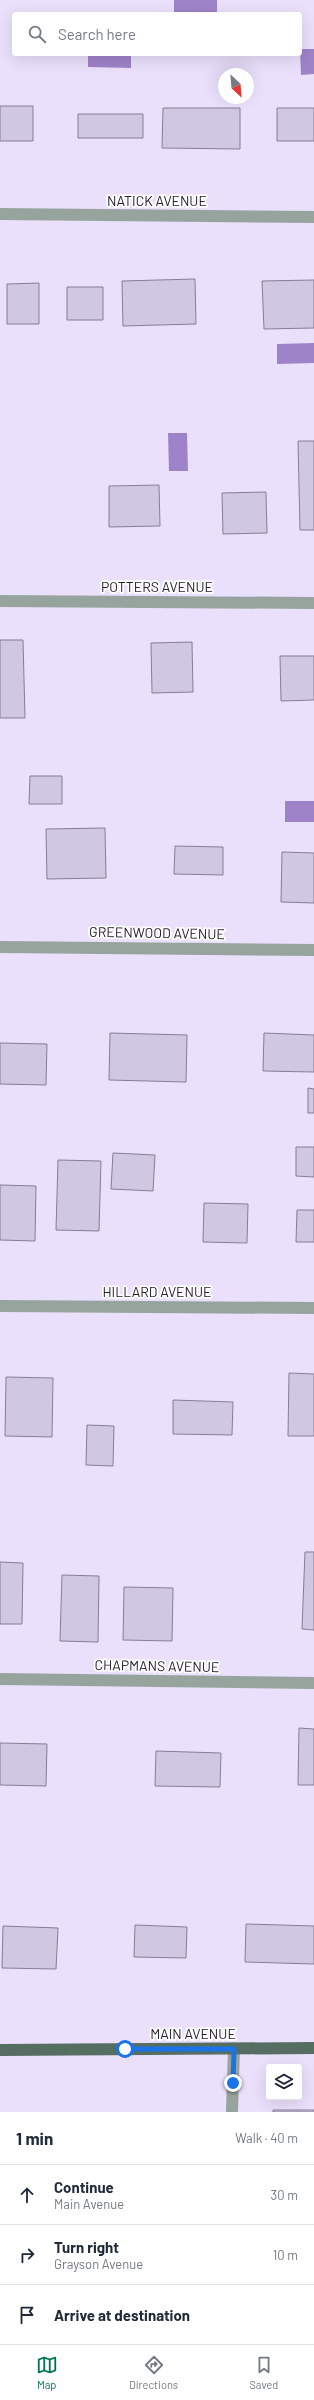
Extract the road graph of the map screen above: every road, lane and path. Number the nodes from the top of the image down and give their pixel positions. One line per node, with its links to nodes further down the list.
1 (0, 214): 2 (street, NATICK AVENUE)
2 (314, 217)
3 (0, 601): 4 (street, POTTERS AVENUE)
4 (314, 603)
5 (0, 947): 6 (street, GREENWOOD AVENUE)
6 (314, 950)
7 (0, 1306): 8 (street, HILLARD AVENUE)
8 (314, 1308)
9 (0, 1680): 10 (street, CHAPMANS AVENUE)
10 (314, 1683)
11 (314, 2048): 12 (main road, MAIN AVENUE)
12 (234, 2049): 13 (main road, MAIN AVENUE); 14 (street)
13 (0, 2050)
14 (232, 2112)

